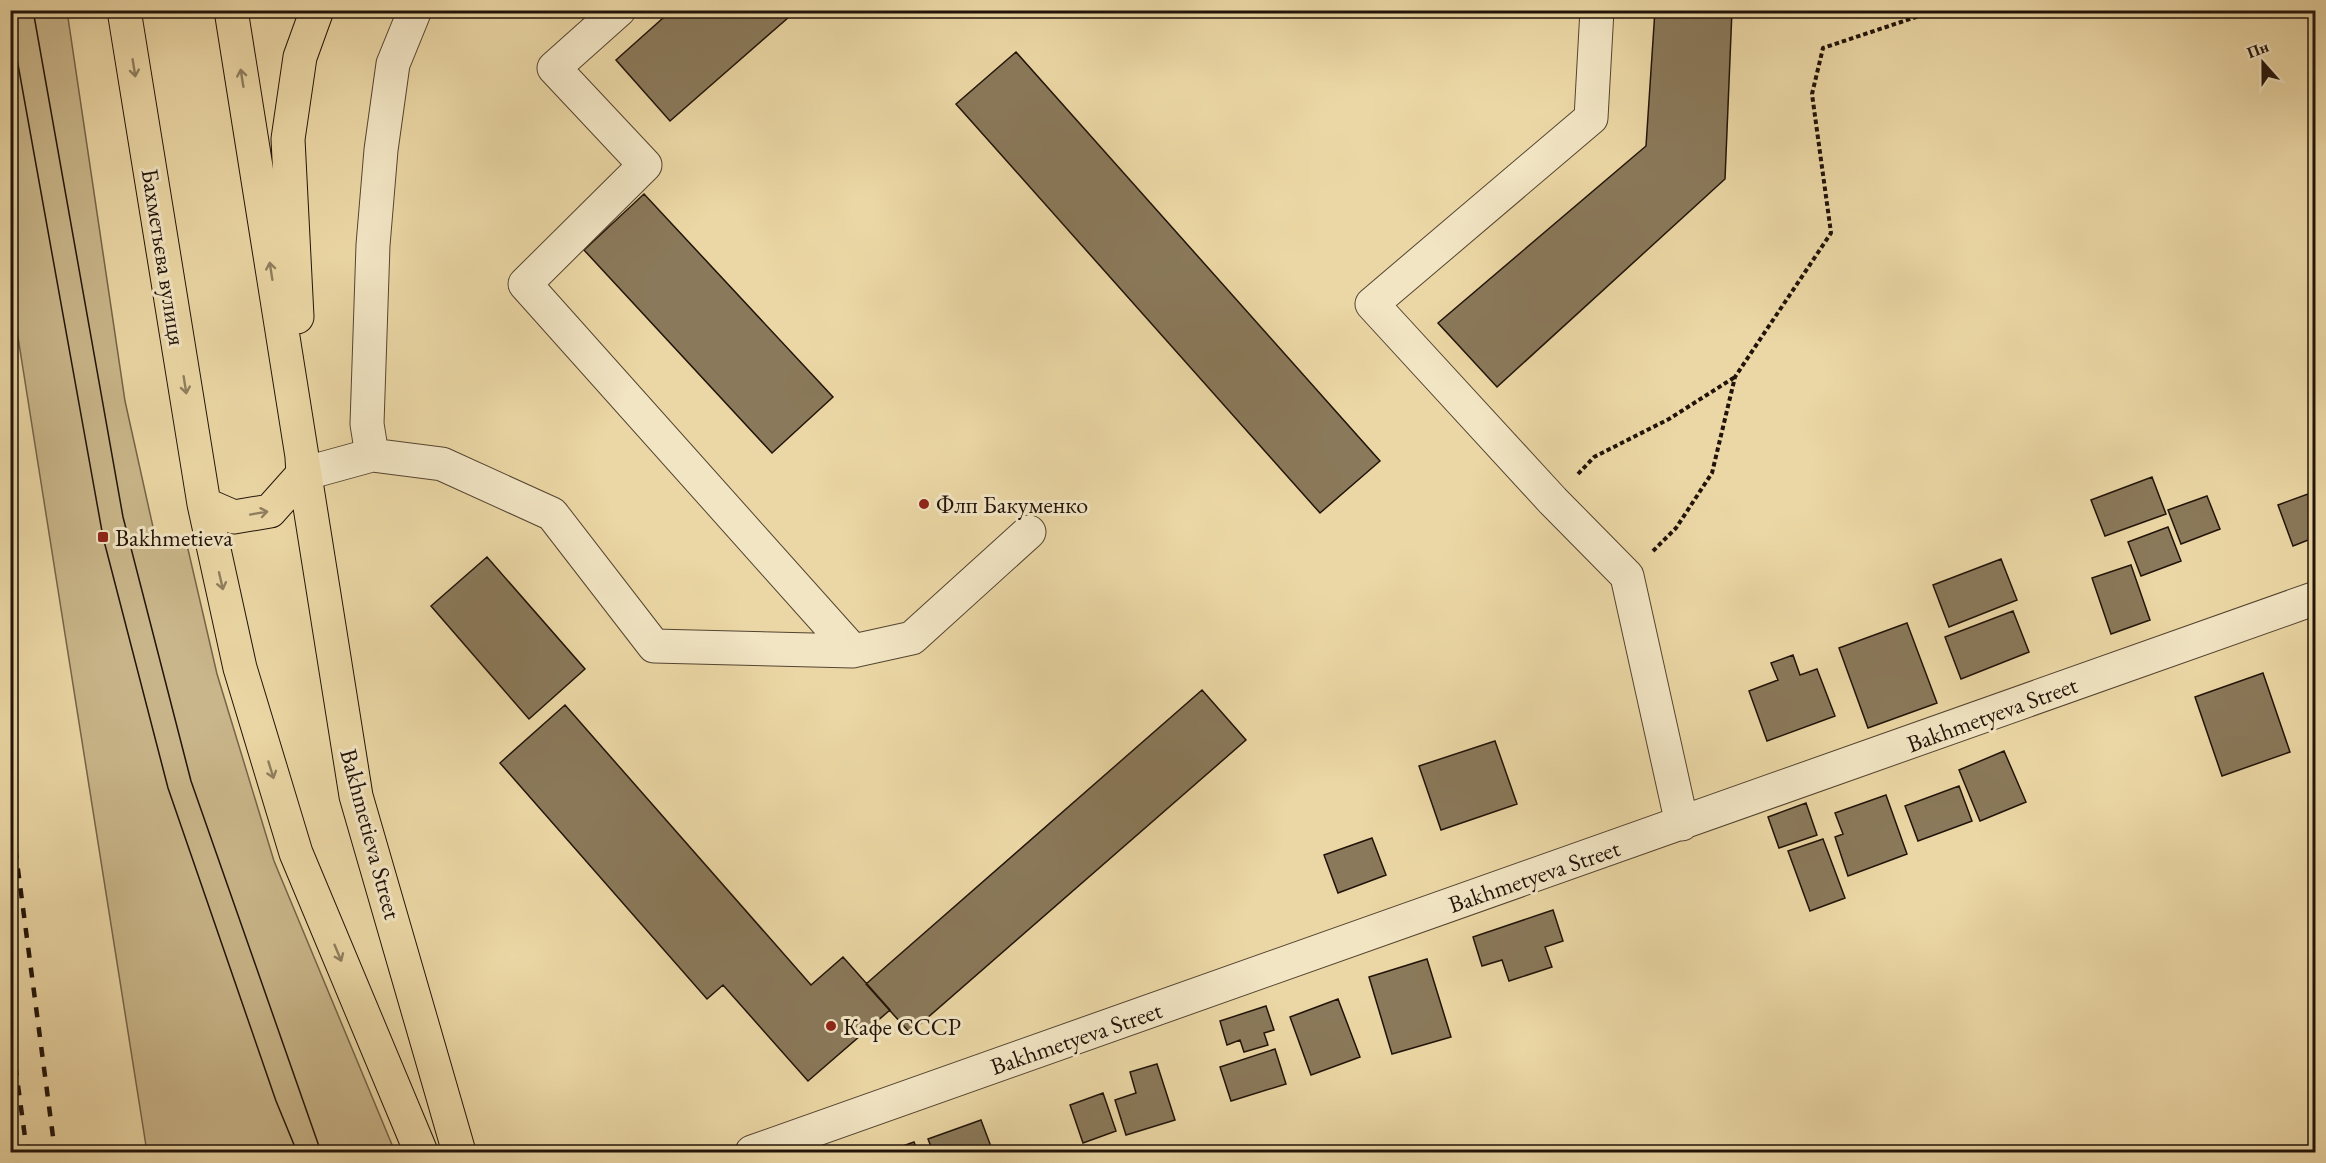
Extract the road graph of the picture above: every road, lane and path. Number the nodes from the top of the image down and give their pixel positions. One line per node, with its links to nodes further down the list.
1 (124, 10): 12 (main road, Бахметьєва вулиця, one-way to 12)
2 (231, 10): 10 (main road, one-way to 2)
3 (317, 10): 10 (main road)
4 (415, 10): 9 (street)
5 (619, 10): 16 (street)
6 (1597, 10): 11 (street)
7 (1937, 10): 8 (path)
8 (1735, 377): 11 (path); 14 (path)
9 (372, 455): 10 (street); 16 (street)
10 (303, 474): 12 (main road, one-way to 10); 19 (main road, Bakhmetieva Street)
11 (1553, 501): 14 (street)
12 (204, 504): 18 (main road, Бахметьєва вулиця, one-way to 18)
13 (1029, 532): 16 (street)
14 (1627, 576): 17 (street)
15 (2316, 598): 17 (street, Bakhmetyeva Street)
16 (853, 651)
17 (1682, 824): 20 (street, Bakhmetyeva Street)
18 (421, 1152)
19 (459, 1152)
20 (752, 1152)

